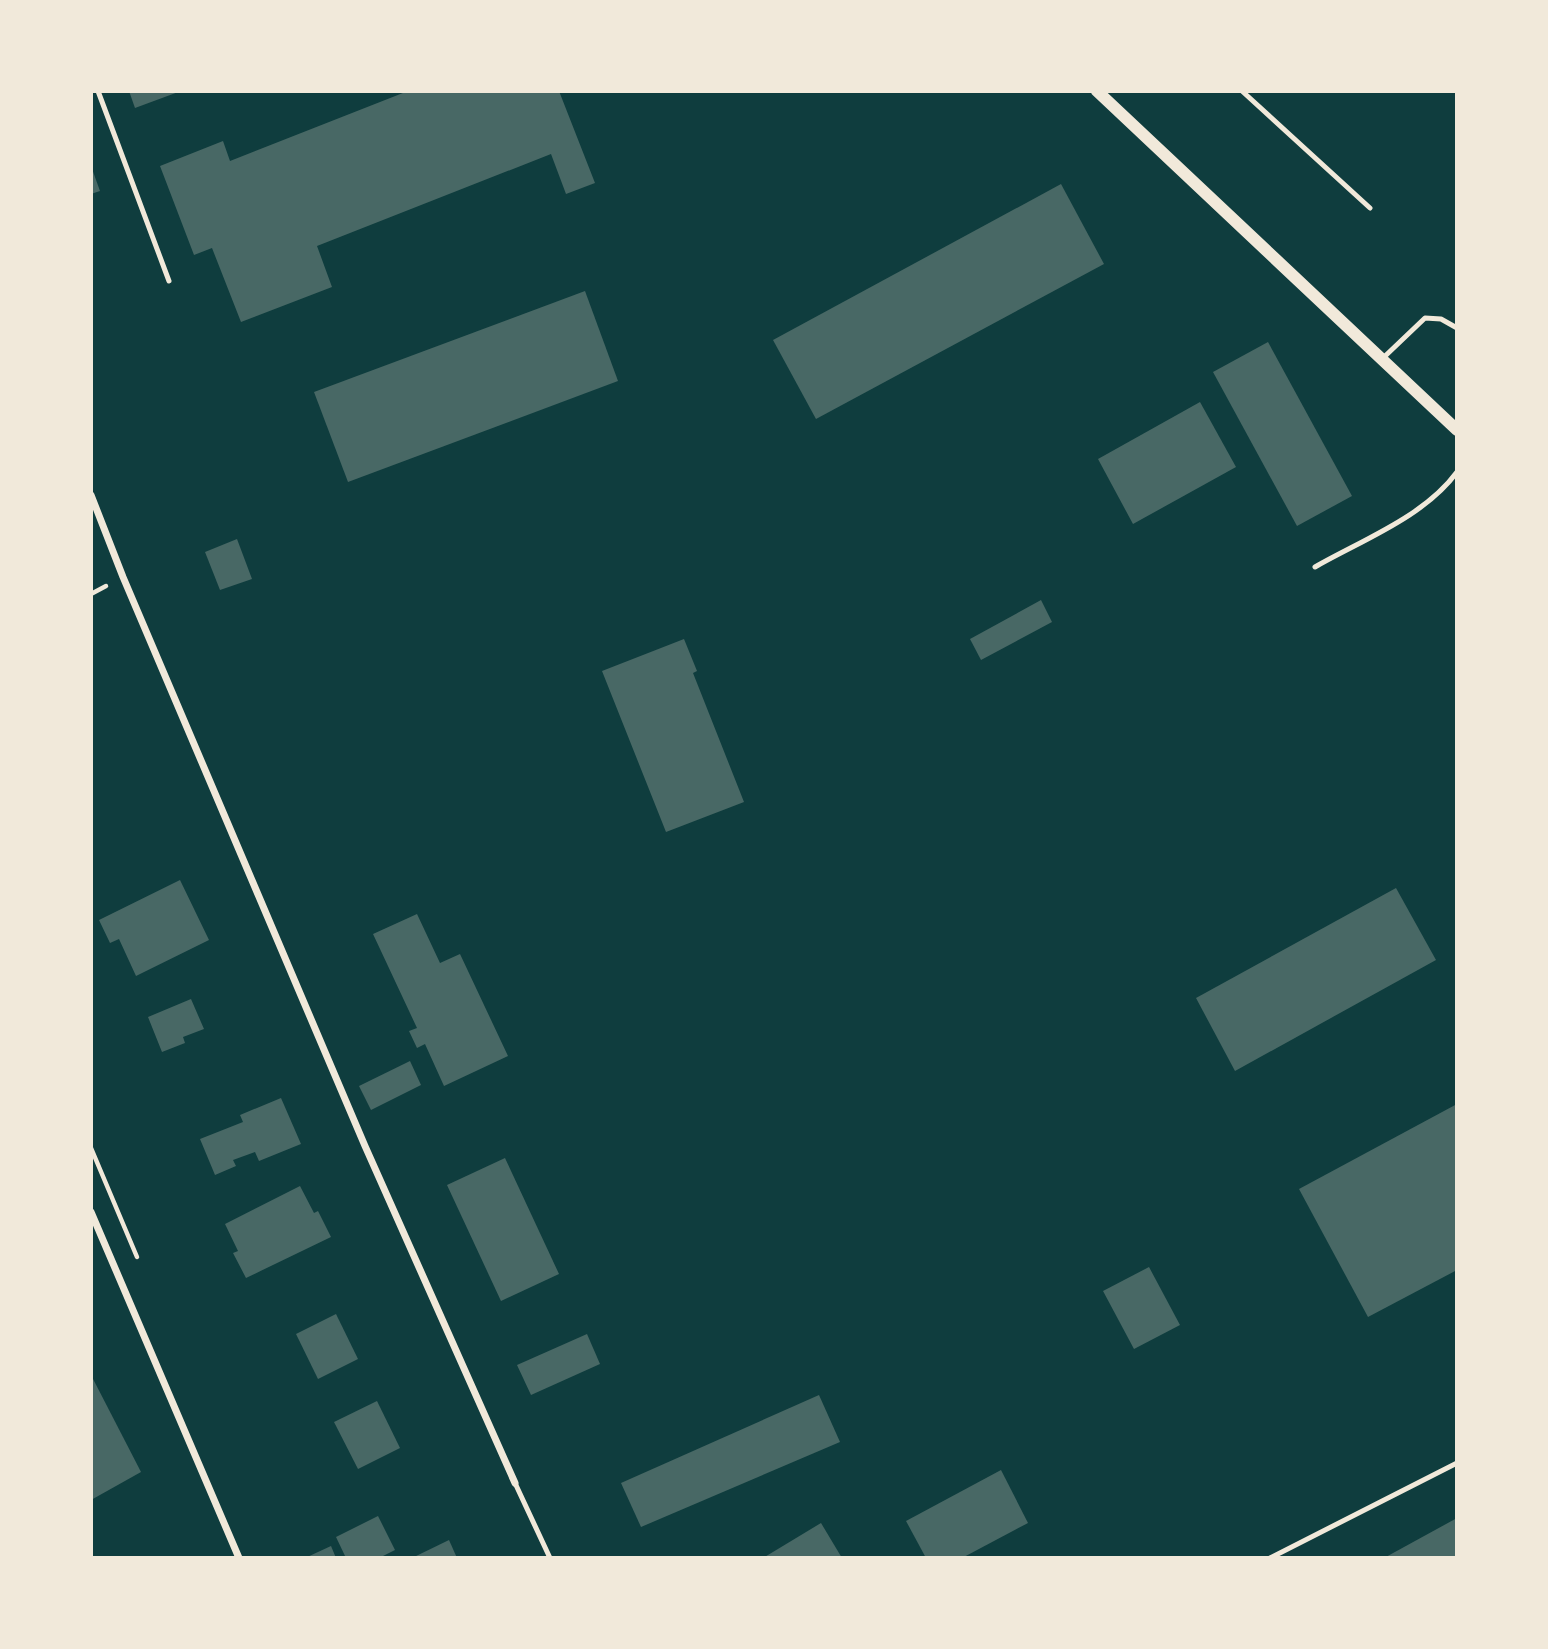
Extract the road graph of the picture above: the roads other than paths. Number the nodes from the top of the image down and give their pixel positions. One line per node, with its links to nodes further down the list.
1 (98, 91): 5 (lane)
2 (1097, 91): 7 (street)
3 (1242, 91): 4 (lane)
4 (1370, 208)
5 (169, 281)
6 (1457, 328): 7 (lane)
7 (1382, 359): 8 (street)
8 (1457, 430)
9 (1457, 472): 11 (lane)
10 (91, 495): 14 (street)
11 (1315, 567)
12 (91, 1212): 15 (street)
13 (1457, 1463): 17 (lane)
14 (514, 1483): 16 (lane)
15 (239, 1558)
16 (550, 1558)
17 (1270, 1558)

